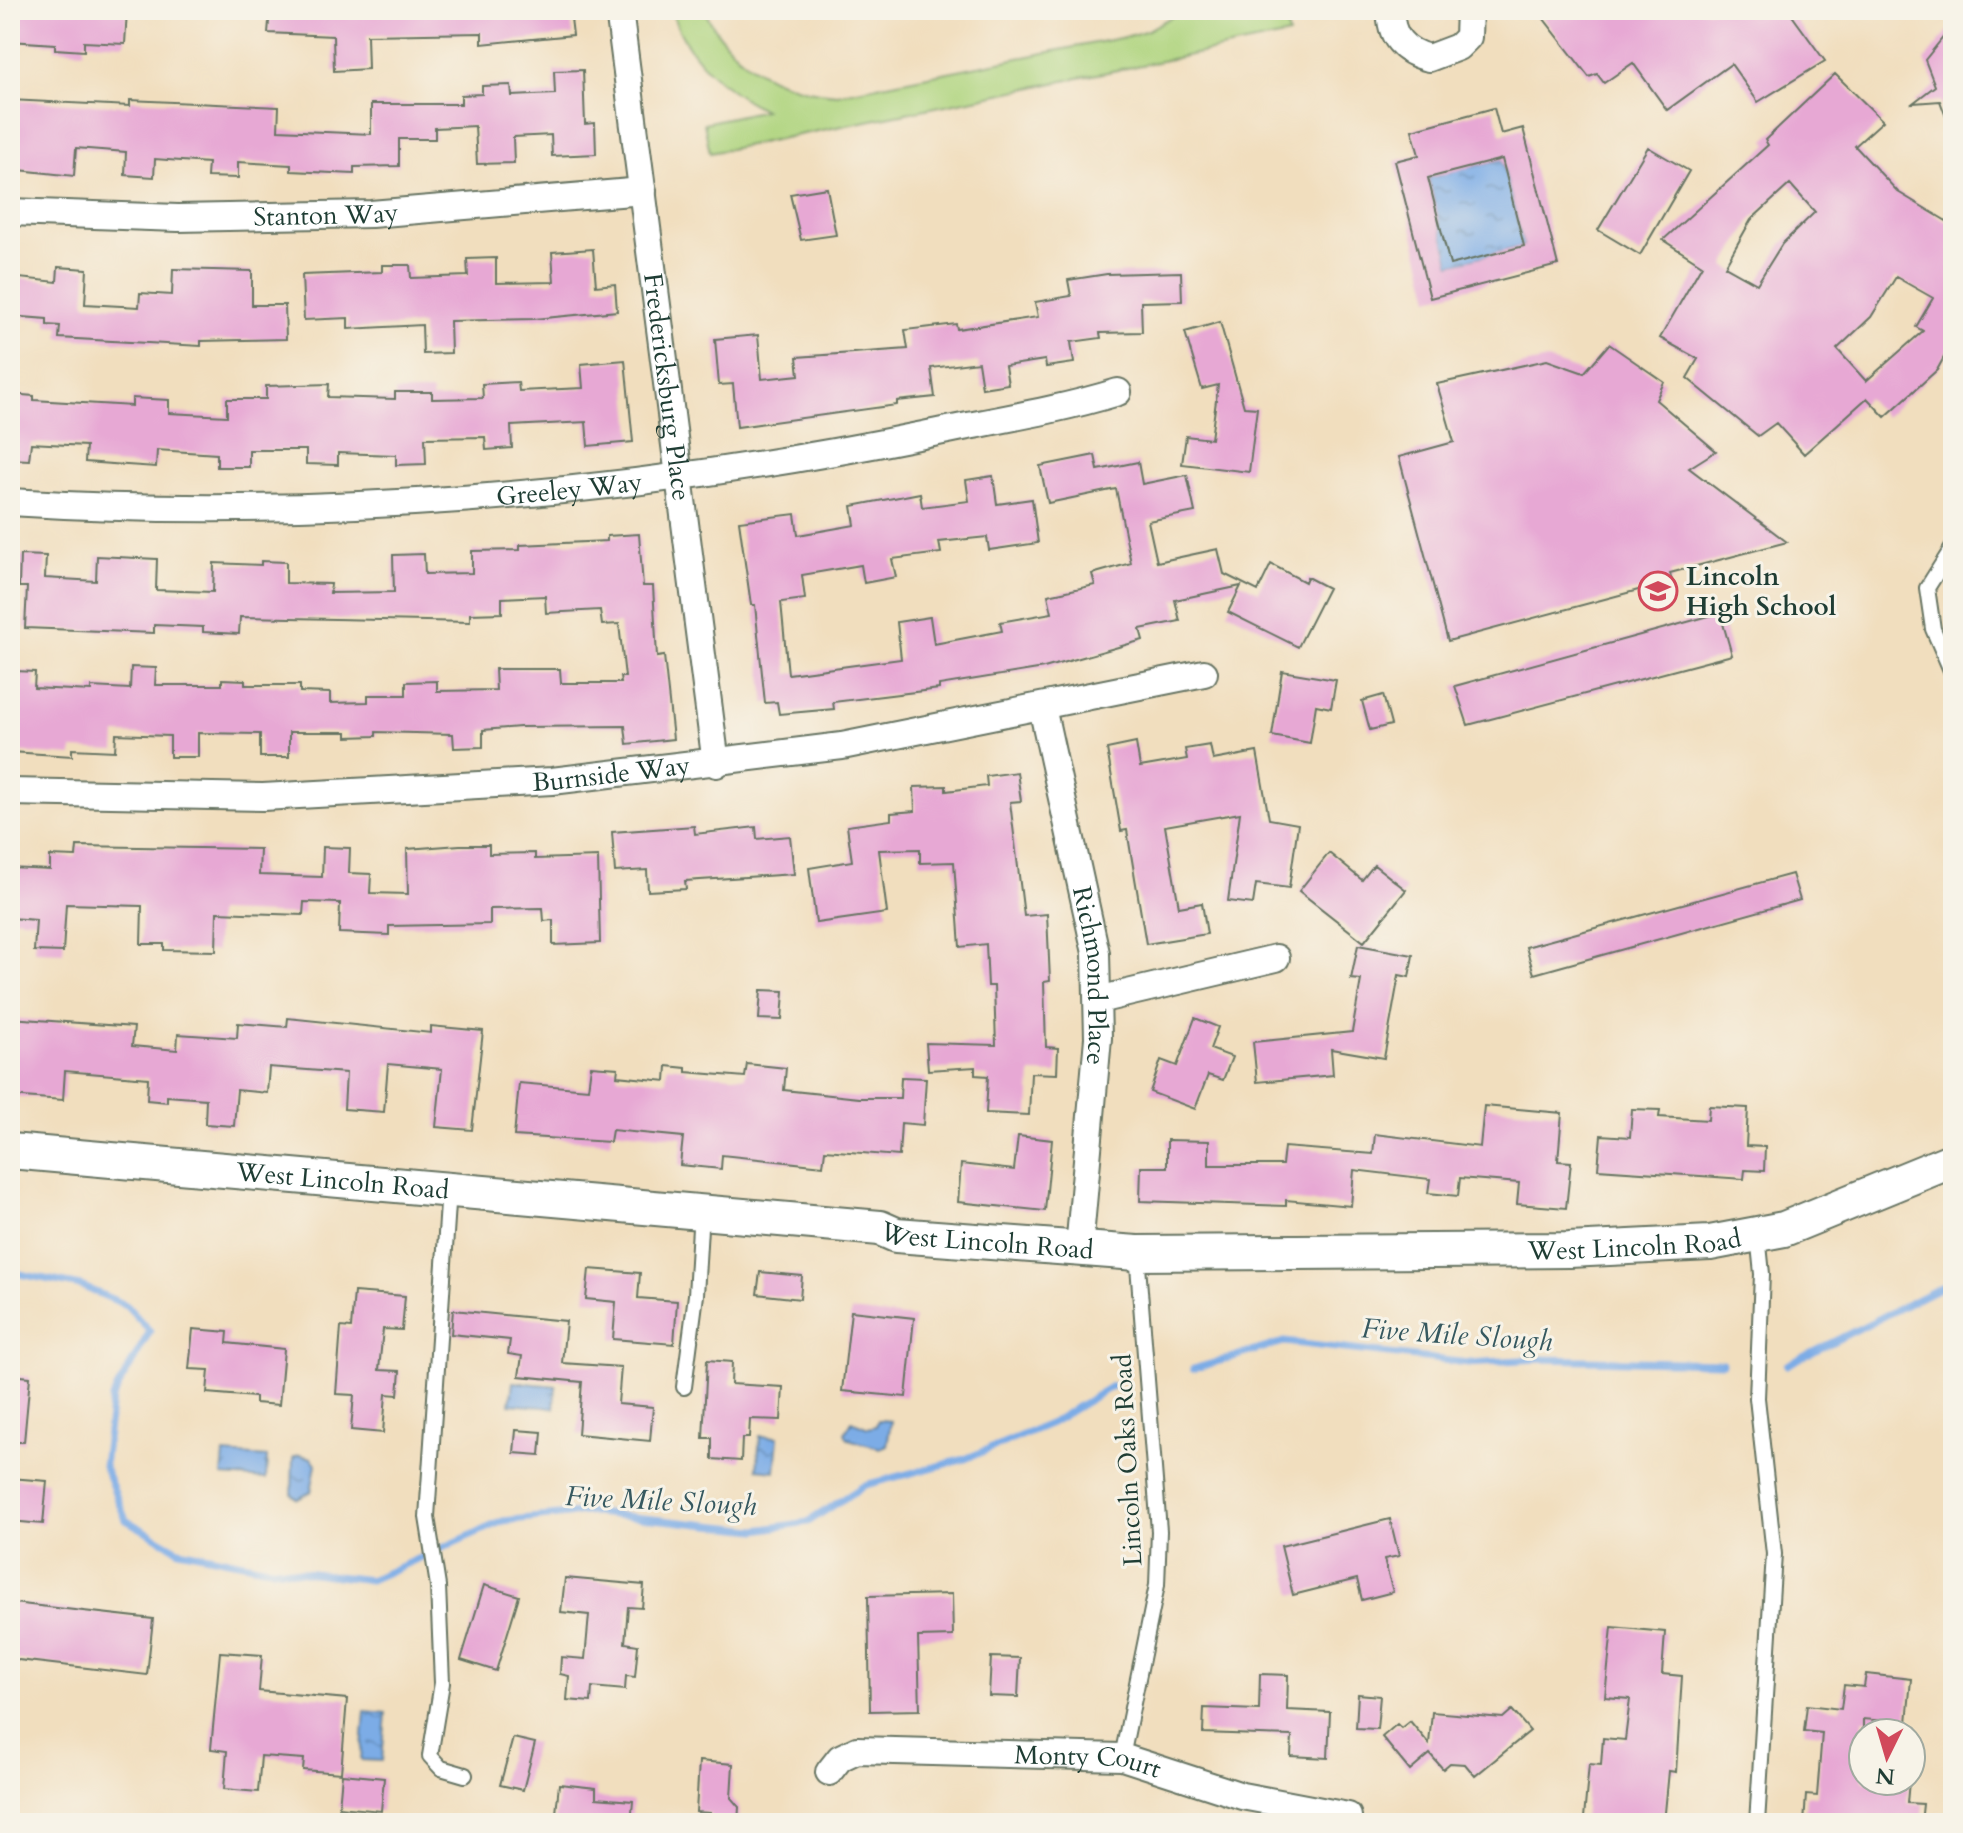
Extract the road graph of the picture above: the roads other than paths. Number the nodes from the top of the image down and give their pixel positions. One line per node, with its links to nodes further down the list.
1 (619, 10): 4 (street, Fredericksburg Place)
2 (1391, 10): 3 (street)
3 (1469, 10)
4 (643, 191): 5 (street, Stanton Way); 7 (street, Fredericksburg Place)
5 (10, 212)
6 (1118, 392): 7 (street, Greeley Way)
7 (680, 476): 8 (street, Greeley Way); 14 (street, Fredericksburg Place)
8 (10, 502)
9 (1953, 547): 10 (lane)
10 (1950, 656): 12 (lane)
11 (1204, 673): 13 (street, Burnside Way)
12 (1953, 675)
13 (1042, 707): 14 (street, Burnside Way); 17 (street, Richmond Place)
14 (716, 764): 15 (street, Burnside Way)
15 (10, 792)
16 (1276, 958): 17 (street)
17 (1098, 1000): 23 (street, Richmond Place)
18 (10, 1151): 20 (street, West Lincoln Road)
19 (1953, 1160): 22 (street, West Lincoln Road)
20 (449, 1188): 21 (street, West Lincoln Road); 28 (lane)
21 (701, 1211): 23 (street, West Lincoln Road); 25 (lane)
22 (1758, 1235): 24 (street, West Lincoln Road); 30 (lane)
23 (1079, 1249): 24 (street, West Lincoln Road)
24 (1137, 1253): 26 (lane, Lincoln Oaks Road)
25 (684, 1387)
26 (1122, 1757): 27 (street, Monty Court); 29 (street, Monty Court)
27 (829, 1772)
28 (465, 1775)
29 (1348, 1816)
30 (1757, 1823)

